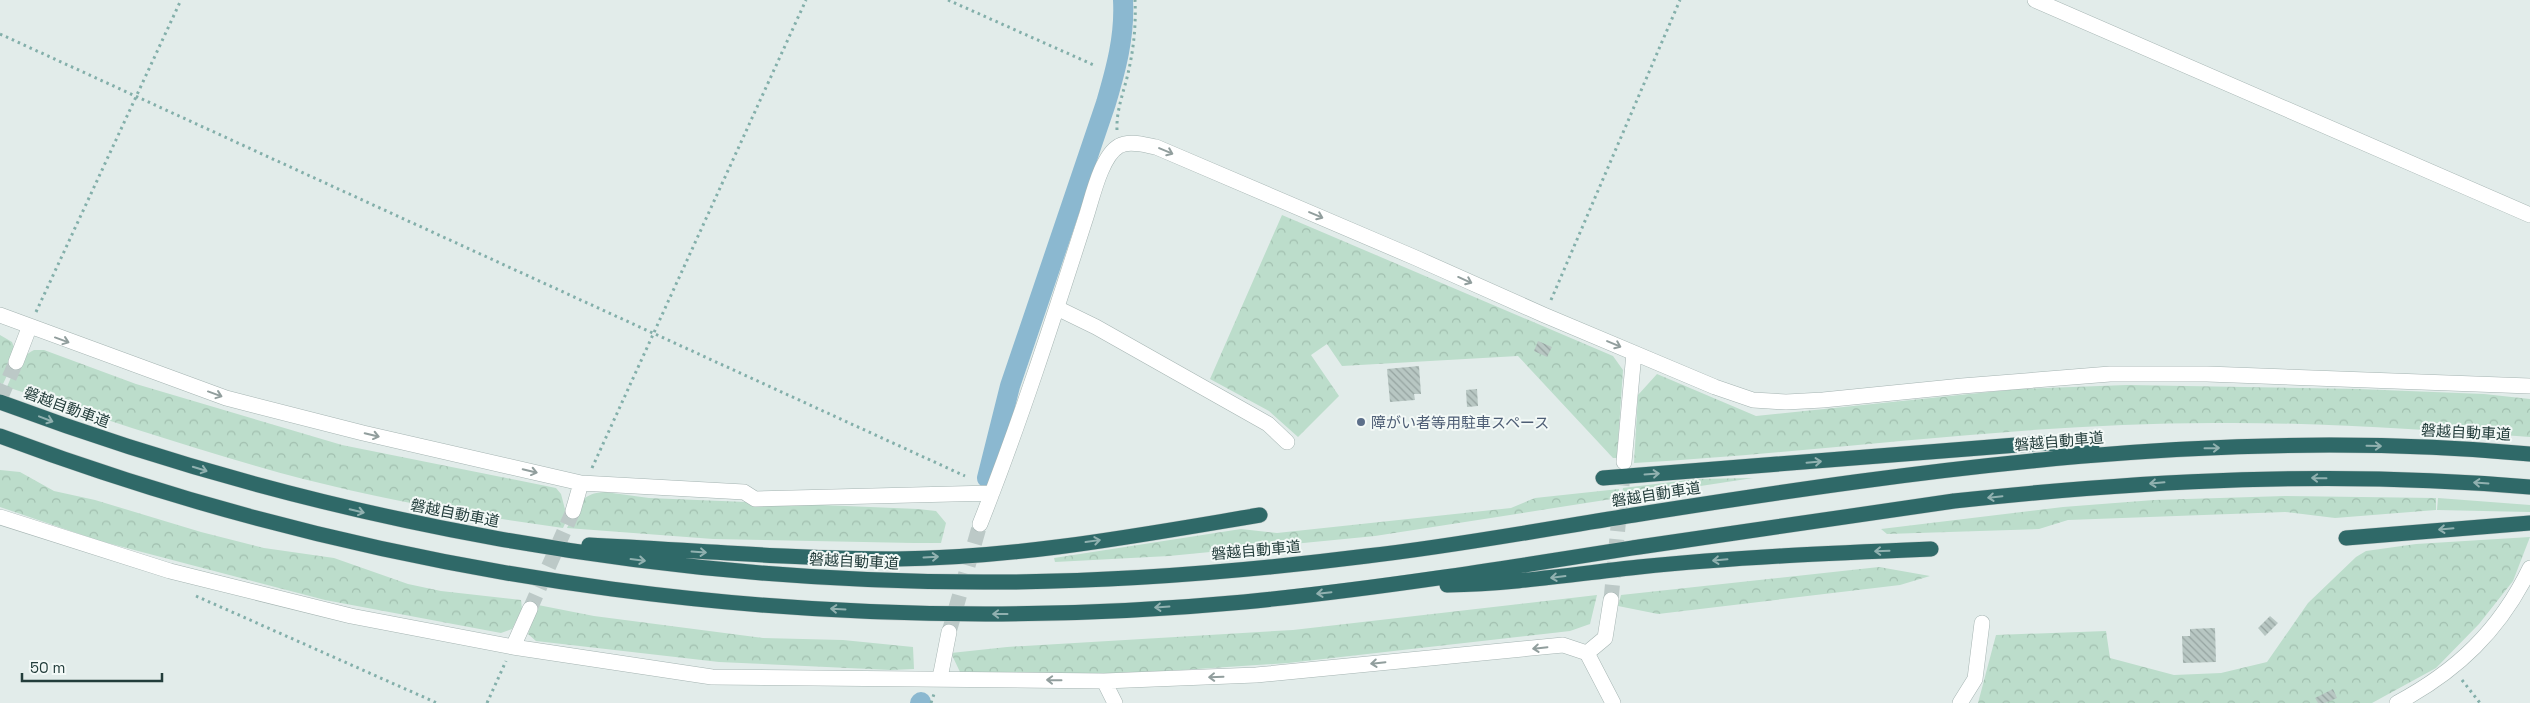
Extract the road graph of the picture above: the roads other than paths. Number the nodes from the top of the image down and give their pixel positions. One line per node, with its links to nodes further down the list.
1 (2035, 0): 2 (street)
2 (2530, 215)
3 (1057, 308): 6 (street, one-way to 6); 11 (street); 18 (street)
4 (0, 315): 5 (street)
5 (28, 328): 7 (street); 16 (street, one-way to 16)
6 (1634, 352): 8 (street); 14 (street)
7 (16, 362)
8 (2530, 386)
9 (0, 402): 25 (highway, 磐越自動車道, one-way to 25)
10 (0, 436): 28 (highway, one-way to 10)
11 (1287, 442)
12 (2128, 452): 13 (highway, 磐越自動車道, one-way to 13); 15 (highway, one-way to 12); 25 (highway, 磐越自動車道, one-way to 12)
13 (2530, 454)
14 (1624, 462)
15 (1603, 478)
16 (581, 483): 18 (street); 19 (street)
17 (2530, 487): 28 (highway, one-way to 28)
18 (985, 494): 23 (street)
19 (573, 510)
20 (1260, 516): 25 (highway, one-way to 20)
21 (0, 517): 33 (street)
22 (2530, 523): 24 (highway, one-way to 24)
23 (980, 524)
24 (2346, 538)
25 (493, 539)
26 (1931, 549): 28 (highway, one-way to 28)
27 (2529, 573): 40 (street)
28 (1373, 588)
29 (1611, 600): 34 (street)
30 (530, 608): 33 (street)
31 (1982, 623): 39 (street)
32 (950, 632): 35 (street)
33 (513, 647): 35 (street)
34 (1587, 653): 36 (street, one-way to 36); 38 (street)
35 (940, 678): 36 (street, one-way to 35)
36 (1104, 681): 37 (street)
37 (1115, 703)
38 (1613, 703)
39 (1960, 703)
40 (2397, 703)

